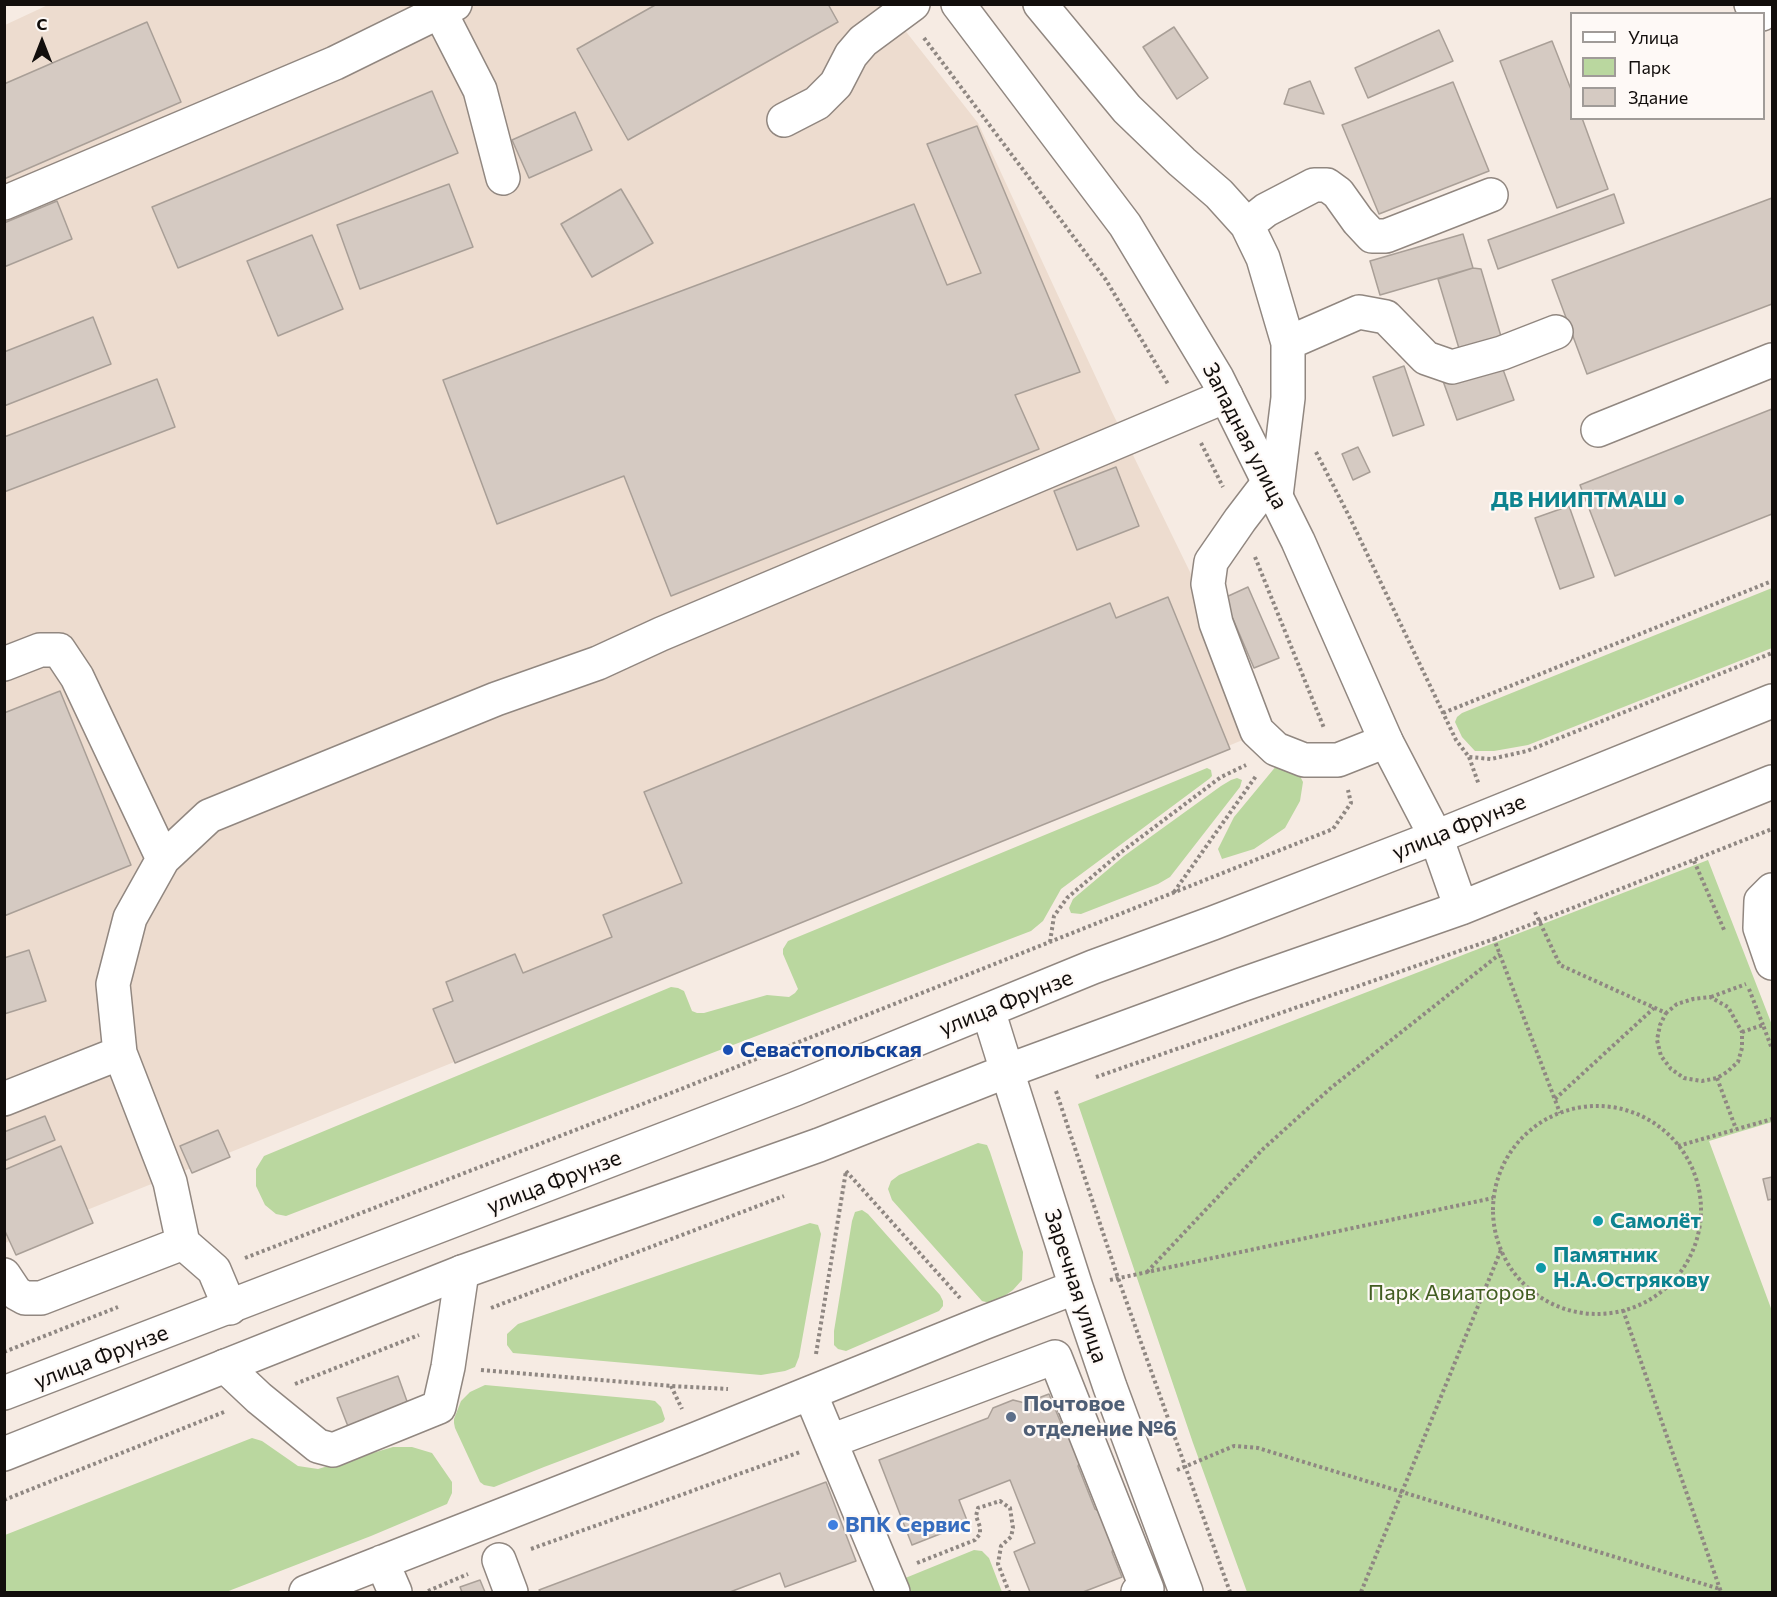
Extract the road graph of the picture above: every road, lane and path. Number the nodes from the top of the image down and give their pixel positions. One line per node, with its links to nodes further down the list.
1 (958, 4): 13 (main road, Западная улица)
2 (1040, 4): 9 (main road)
3 (448, 8): 6 (main road); 8 (main road)
4 (908, 8): 5 (main road); 14 (path)
5 (784, 120)
6 (503, 178)
7 (1491, 195): 9 (main road)
8 (4, 202)
9 (1247, 225): 11 (main road)
10 (1556, 332): 11 (main road)
11 (1288, 343): 17 (main road)
12 (1773, 360): 15 (main road)
13 (1226, 396): 14 (main road); 17 (main road, Западная улица)
14 (1186, 412): 18 (path); 33 (main road)
15 (1598, 430)
16 (1313, 447): 24 (path)
17 (1273, 489): 18 (main road); 25 (main road, Западная улица)
18 (1240, 520): 22 (path); 26 (main road)
19 (1773, 581): 24 (path)
20 (1773, 653): 27 (path)
21 (4, 664): 33 (main road)
22 (1304, 678)
23 (1773, 701): 30 (main road, улица Фрунзе)
24 (1443, 713): 27 (path)
25 (1386, 741): 26 (main road); 32 (main road, Западная улица)
26 (1276, 749): 36 (path); 40 (path)
27 (1469, 757): 30 (path)
28 (1773, 782): 34 (main road)
29 (1351, 803): 36 (path)
30 (1490, 814): 32 (main road, улица Фрунзе)
31 (1773, 829): 38 (path)
32 (1436, 837): 37 (main road, Западная улица); 46 (main road, улица Фрунзе)
33 (163, 859): 50 (main road)
34 (1519, 884): 37 (main road); 38 (path)
35 (1773, 890): 42 (main road)
36 (1173, 893): 40 (path)
37 (1461, 908): 51 (main road)
38 (1540, 921): 39 (path); 45 (path)
39 (1494, 939): 41 (path); 53 (path)
40 (1050, 942): 70 (path)
41 (1500, 954): 57 (path); 72 (path)
42 (1773, 963)
43 (1747, 984): 44 (path)
44 (1710, 997): 47 (path); 48 (path)
45 (1654, 1008): 47 (path); 57 (path)
46 (988, 1010): 51 (main road, Заречная улица); 77 (main road, улица Фрунзе)
47 (1666, 1013): 52 (path)
48 (1742, 1032): 49 (path); 52 (path)
49 (1773, 1049)
50 (120, 1053): 56 (main road); 68 (main road)
51 (1007, 1071): 58 (main road, Заречная улица); 71 (main road)
52 (1717, 1078): 61 (path)
53 (1089, 1080)
54 (1067, 1088): 55 (path)
55 (1056, 1091): 58 (path); 74 (path)
56 (4, 1099)
57 (1555, 1099): 59 (path)
58 (1018, 1106): 75 (main road, Заречная улица)
59 (1560, 1113): 62 (path); 67 (path)
60 (1773, 1119): 61 (path)
61 (1736, 1129): 62 (path)
62 (1678, 1146): 78 (path)
63 (856, 1167): 64 (path)
64 (846, 1171): 65 (path); 80 (path); 85 (path)
65 (839, 1174)
66 (788, 1195): 79 (path)
67 (1494, 1198): 69 (path); 72 (path)
68 (183, 1243): 70 (main road); 73 (main road)
69 (1501, 1250): 78 (path); 92 (path)
70 (214, 1270): 77 (main road)
71 (462, 1272): 79 (main road); 82 (main road)
72 (1148, 1272): 74 (path)
73 (4, 1275)
74 (1118, 1278): 75 (path); 90 (path)
75 (1076, 1287): 80 (main road); 91 (main road, Заречная улица)
76 (126, 1305): 81 (path)
77 (230, 1308): 86 (main road, улица Фрунзе)
78 (1623, 1311): 97 (path)
79 (455, 1321): 83 (main road); 87 (path)
80 (983, 1323): 85 (main road)
81 (4, 1352)
82 (225, 1366): 87 (main road); 89 (main road)
83 (448, 1367): 84 (path); 87 (main road)
84 (729, 1389)
85 (810, 1392): 88 (main road); 95 (main road)
86 (4, 1394)
87 (259, 1398): 93 (path)
88 (831, 1441): 94 (path); 96 (main road); 103 (main road)
89 (4, 1454)
90 (1184, 1467): 91 (path); 92 (path); 105 (path)
91 (1146, 1483): 104 (main road, Заречная улица)
92 (1403, 1491): 97 (path); 106 (path)
93 (4, 1500)
94 (499, 1560): 100 (path); 101 (main road)
95 (382, 1562): 98 (main road); 99 (main road)
96 (888, 1587): 102 (path)
97 (1721, 1591)
98 (306, 1593)
99 (395, 1593)
100 (425, 1593)
101 (511, 1593)
102 (1009, 1593)
103 (1138, 1593)
104 (1186, 1593)
105 (1230, 1593)
106 (1361, 1593)

